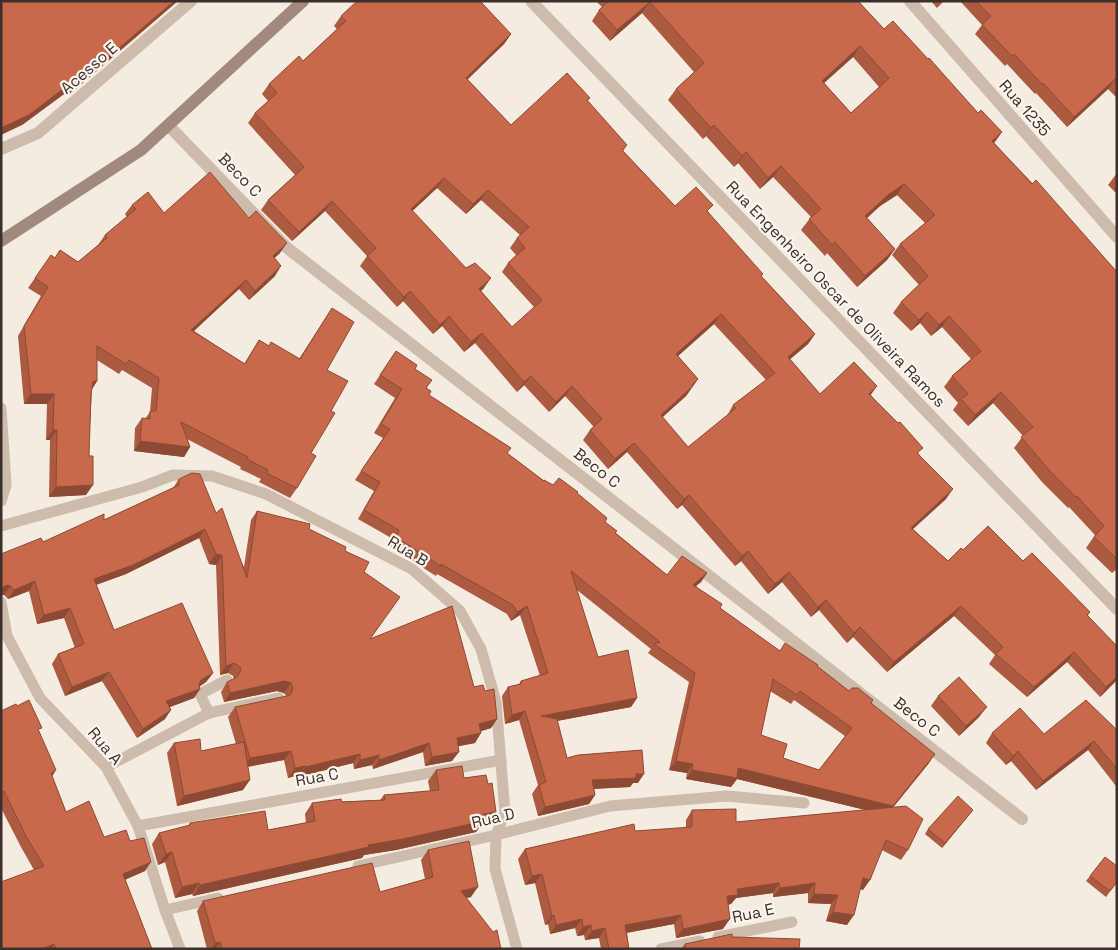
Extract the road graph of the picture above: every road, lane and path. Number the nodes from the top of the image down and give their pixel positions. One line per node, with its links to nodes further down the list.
1 (191, 1): 6 (street, Acesso E)
2 (303, 1): 5 (street)
3 (531, 1): 13 (street, Rua Engenheiro Oscar de Oliveira Ramos)
4 (910, 1): 7 (street, Rua 1235)
5 (168, 125): 8 (street); 20 (street, Beco C)
6 (1, 149)
7 (1117, 237)
8 (1, 241)
9 (1, 408): 10 (lane)
10 (1, 501)
11 (1, 526): 17 (lane, Rua B)
12 (1, 602): 18 (lane, Rua A)
13 (1117, 609)
14 (227, 680): 16 (lane)
15 (278, 698): 16 (lane)
16 (209, 713): 18 (lane)
17 (502, 760): 21 (lane, Rua C); 22 (lane, Rua B)
18 (106, 767): 21 (lane, Rua A)
19 (804, 803): 22 (lane, Rua D)
20 (1022, 819)
21 (138, 826): 25 (lane, Rua A)
22 (496, 835): 23 (lane, Rua D); 28 (lane, Rua B)
23 (350, 868)
24 (233, 894): 25 (lane)
25 (165, 910): 27 (lane, Rua A)
26 (792, 922): 29 (lane, Rua E)
27 (180, 949)
28 (517, 949)
29 (661, 949)

